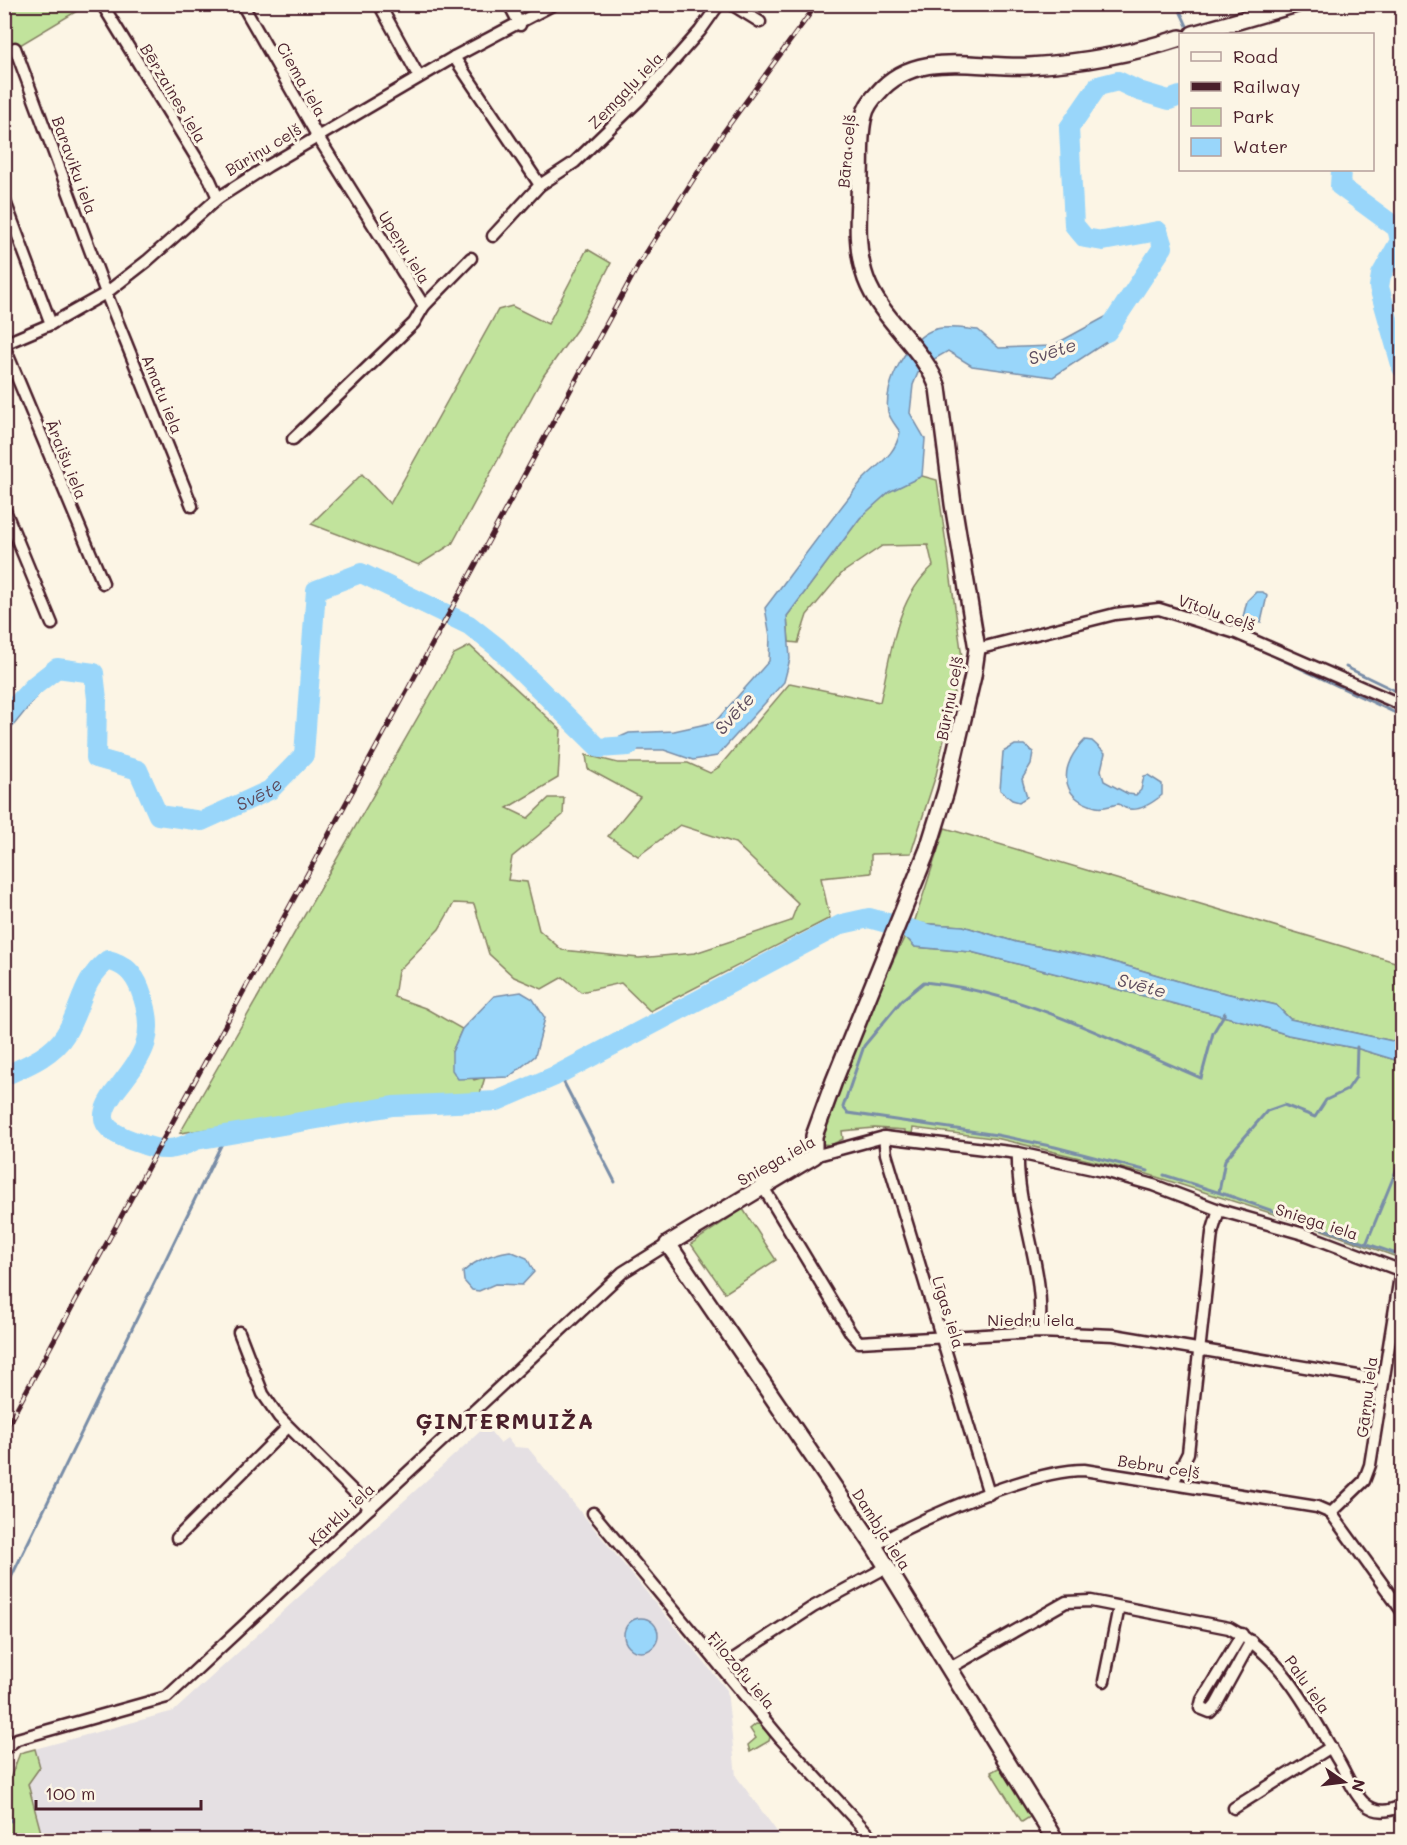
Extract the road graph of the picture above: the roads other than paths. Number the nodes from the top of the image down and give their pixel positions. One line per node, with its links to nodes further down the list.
1 (102, 4): 18 (street, Bērzaines iela)
2 (242, 4): 16 (street, Ciema iela)
3 (380, 4): 15 (street)
4 (509, 4): 10 (street)
5 (554, 4): 10 (street, Būriņu ceļš)
6 (719, 4): 17 (street, Zemgaļu iela)
7 (732, 4): 9 (street)
8 (1297, 4): 11 (street)
9 (760, 22)
10 (520, 25): 14 (street, Būriņu ceļš)
11 (1196, 33)
12 (1179, 38): 26 (street, Bāra ceļš)
13 (15, 48): 22 (street, Baraviku iela)
14 (454, 57): 15 (street, Būriņu ceļš); 17 (street)
15 (419, 77): 16 (street, Būriņu ceļš)
16 (318, 137): 18 (street, Būriņu ceļš); 23 (street, Upeņu iela)
17 (540, 185): 20 (street, Zemgaļu iela)
18 (218, 198): 22 (street, Būriņu ceļš)
19 (4, 199): 24 (street)
20 (493, 236)
21 (471, 258): 23 (street)
22 (106, 293): 24 (street, Būriņu ceļš); 28 (street, Amatu iela)
23 (424, 306): 27 (street, Upeņu iela)
24 (51, 324): 25 (street, Būriņu ceļš)
25 (4, 345): 30 (street, Āraišu iela)
26 (932, 374): 32 (street, Būriņu ceļš)
27 (292, 439)
28 (192, 506)
29 (4, 508): 31 (street)
30 (103, 584)
31 (52, 624)
32 (976, 648): 33 (street, Vītolu ceļš); 36 (street, Būriņu ceļš)
33 (1402, 705)
34 (884, 1137): 35 (street, Sniega iela); 36 (street, Sniega iela); 43 (street, Līgas iela)
35 (1018, 1153): 38 (street, Sniega iela); 42 (street)
36 (814, 1156): 37 (street, Sniega iela)
37 (763, 1187): 39 (street, Sniega iela); 43 (street, Niedru iela)
38 (1219, 1210): 40 (street, Sniega iela); 44 (street)
39 (668, 1244): 49 (street, Kārklu iela); 53 (street, Dambja iela)
40 (1402, 1271): 45 (street, Gārņu iela)
41 (239, 1332): 46 (street)
42 (1039, 1332): 43 (street, Niedru iela); 44 (street, Niedru iela)
43 (940, 1336): 48 (street, Līgas iela)
44 (1198, 1349): 45 (street, Niedru iela); 47 (street)
45 (1382, 1380): 51 (street, Gārņu iela)
46 (288, 1427): 49 (street); 52 (street)
47 (1173, 1484): 48 (street, Bebru ceļš); 51 (street, Bebru ceļš)
48 (989, 1494): 53 (street, Bebru ceļš)
49 (370, 1508): 63 (street, Kārklu iela)
50 (593, 1513): 59 (street, Filozofu iela)
51 (1330, 1514): 56 (street)
52 (177, 1538)
53 (874, 1546): 54 (street, Dambja iela)
54 (887, 1568): 59 (street); 60 (street, Dambja iela)
55 (1119, 1607): 57 (street, Palu iela); 60 (street, Palu iela); 61 (street)
56 (1402, 1612)
57 (1242, 1634): 58 (street, Palu iela); 58 (street)
58 (1251, 1641): 62 (street, Palu iela)
59 (721, 1667): 66 (street, Filozofu iela)
60 (948, 1669): 67 (street, Dambja iela)
61 (1104, 1681)
62 (1331, 1747): 64 (street, Palu iela); 65 (street)
63 (4, 1749)
64 (1402, 1805)
65 (1234, 1808)
66 (874, 1840)
67 (1055, 1840)

